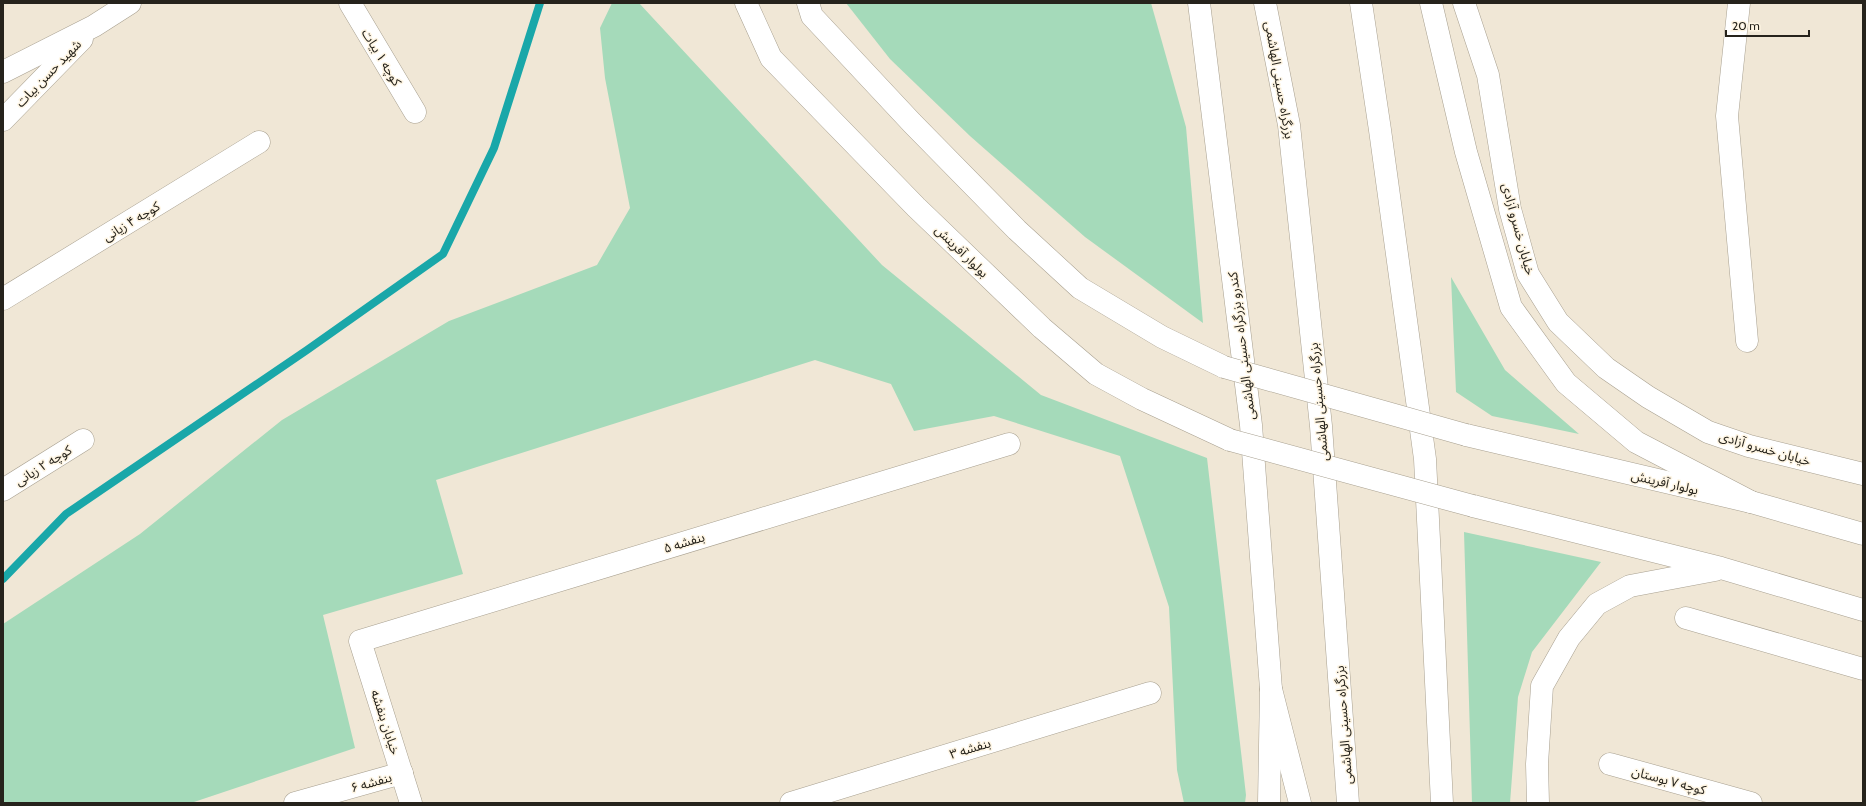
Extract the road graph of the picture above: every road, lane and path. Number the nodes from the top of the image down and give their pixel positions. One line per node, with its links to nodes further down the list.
1 (130, 3): 11 (main road, شهید حسن بیات)
2 (350, 3): 13 (main road, کوچه ۱ بیات)
3 (746, 3): 24 (main road, بولوار آفرینش, bridge)
4 (808, 3): 22 (main road, بولوار آفرینش, bridge)
5 (1199, 3): 29 (main road, کندرو بزرگراه حسینی الهاشمی)
6 (1265, 3): 38 (main road, بزرگراه حسینی الهاشمی)
7 (1361, 3): 39 (main road)
8 (1431, 3): 22 (main road)
9 (1464, 3): 20 (main road, خیابان خسرو آزادی)
10 (1740, 3): 17 (main road)
11 (94, 26): 12 (main road, شهید حسن بیات); 14 (main road, شهید حسن بیات)
12 (3, 72)
13 (415, 112)
14 (3, 120)
15 (259, 142): 16 (main road, کوچه ۴ زیانی)
16 (3, 299)
17 (1747, 341)
18 (83, 440): 21 (main road, کوچه ۲ زیانی)
19 (1009, 444): 27 (main road, بنفشه ۵)
20 (1863, 474)
21 (3, 490)
22 (1751, 502): 23 (main road, بولوار آفرینش)
23 (1863, 534)
24 (1721, 568): 25 (main road); 40 (main road)
25 (1863, 610)
26 (1686, 618): 28 (main road)
27 (360, 641): 32 (main road, خیابان بنفشه)
28 (1863, 668)
29 (1271, 689): 36 (main road); 37 (main road)
30 (1150, 693): 35 (main road, بنفشه ۳)
31 (1610, 764): 41 (main road, کوچه ۷ بوستان)
32 (402, 773): 33 (main road, بنفشه ۶); 34 (main road, خیابان بنفشه)
33 (295, 803)
34 (411, 803)
35 (791, 803)
36 (1269, 803)
37 (1300, 803)
38 (1348, 803)
39 (1442, 803)
40 (1538, 803)
41 (1751, 803)

